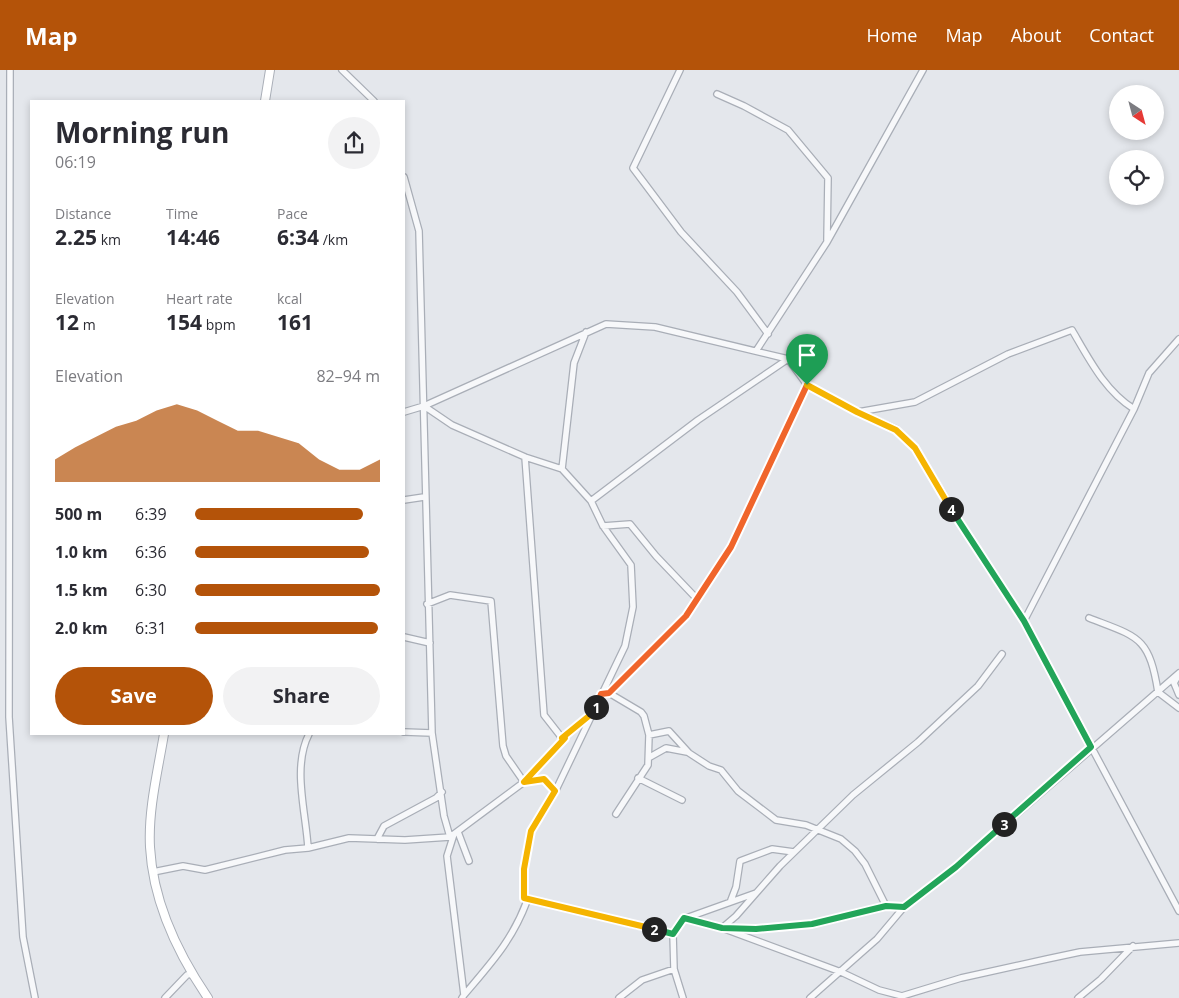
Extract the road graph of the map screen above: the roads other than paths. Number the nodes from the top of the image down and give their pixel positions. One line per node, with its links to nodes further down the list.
1 (10, 70): 79 (street)
2 (270, 70): 7 (street)
3 (342, 70): 8 (street)
4 (680, 70): 12 (street)
5 (923, 70): 10 (street)
6 (717, 94): 10 (street)
7 (265, 100)
8 (373, 100)
9 (405, 181): 17 (street)
10 (827, 242): 12 (street)
11 (586, 332): 14 (street); 17 (street); 22 (street)
12 (768, 334): 14 (street)
13 (1179, 339): 18 (street)
14 (756, 352): 15 (street)
15 (788, 359): 16 (street); 25 (street)
16 (807, 385): 20 (street); 27 (street)
17 (424, 406): 19 (street); 21 (street); 23 (street)
18 (1134, 409): 20 (street); 30 (street)
19 (405, 412)
20 (857, 412): 30 (street)
21 (525, 457): 22 (street); 46 (street)
22 (562, 469): 25 (street)
23 (424, 497): 24 (street); 28 (street)
24 (405, 500)
25 (591, 501): 26 (street)
26 (603, 526): 27 (street); 37 (street)
27 (697, 599): 36 (street)
28 (427, 604): 32 (street); 51 (street)
29 (1089, 618): 35 (street)
30 (1024, 621): 47 (street)
31 (405, 637): 32 (street)
32 (430, 643): 42 (street)
33 (1002, 654): 56 (street)
34 (1179, 673): 35 (street); 38 (street)
35 (1158, 692): 39 (street); 47 (street)
36 (609, 693): 37 (street); 45 (street)
37 (601, 694): 40 (street)
38 (1179, 695)
39 (1179, 708)
40 (595, 711): 46 (street); 52 (street)
41 (405, 732): 42 (street)
42 (432, 733): 53 (street)
43 (164, 735): 62 (street)
44 (308, 735): 59 (street)
45 (649, 735): 48 (street); 49 (street)
46 (562, 738): 51 (street)
47 (1091, 747): 67 (street); 68 (street)
48 (689, 753): 49 (street); 56 (street)
49 (650, 757): 50 (street)
50 (638, 778): 54 (street); 55 (street)
51 (524, 782): 52 (street); 57 (street)
52 (555, 791): 64 (street)
53 (442, 792): 57 (street); 58 (street)
54 (682, 800)
55 (616, 814)
56 (816, 831): 60 (street); 66 (street)
57 (454, 834): 58 (street); 61 (street); 77 (street)
58 (377, 839): 59 (street)
59 (308, 848): 62 (street)
60 (794, 852): 63 (street); 65 (street)
61 (469, 861)
62 (153, 872): 76 (street)
63 (756, 893): 65 (street); 70 (street)
64 (524, 898): 71 (street); 77 (street)
65 (731, 900): 69 (street)
66 (886, 906): 67 (street); 70 (street)
67 (904, 907): 75 (street)
68 (1179, 911)
69 (684, 918): 70 (street); 71 (street)
70 (722, 928): 75 (street)
71 (673, 934): 74 (street)
72 (1179, 943): 73 (street)
73 (1133, 946): 78 (street); 86 (street)
74 (674, 969): 82 (street); 83 (street)
75 (841, 972): 78 (street); 84 (street)
76 (192, 974): 80 (street); 81 (street)
77 (463, 996)
78 (902, 996): 85 (street)
79 (35, 998)
80 (165, 998)
81 (208, 998)
82 (619, 998)
83 (683, 998)
84 (810, 998)
85 (891, 998)
86 (1078, 998)

